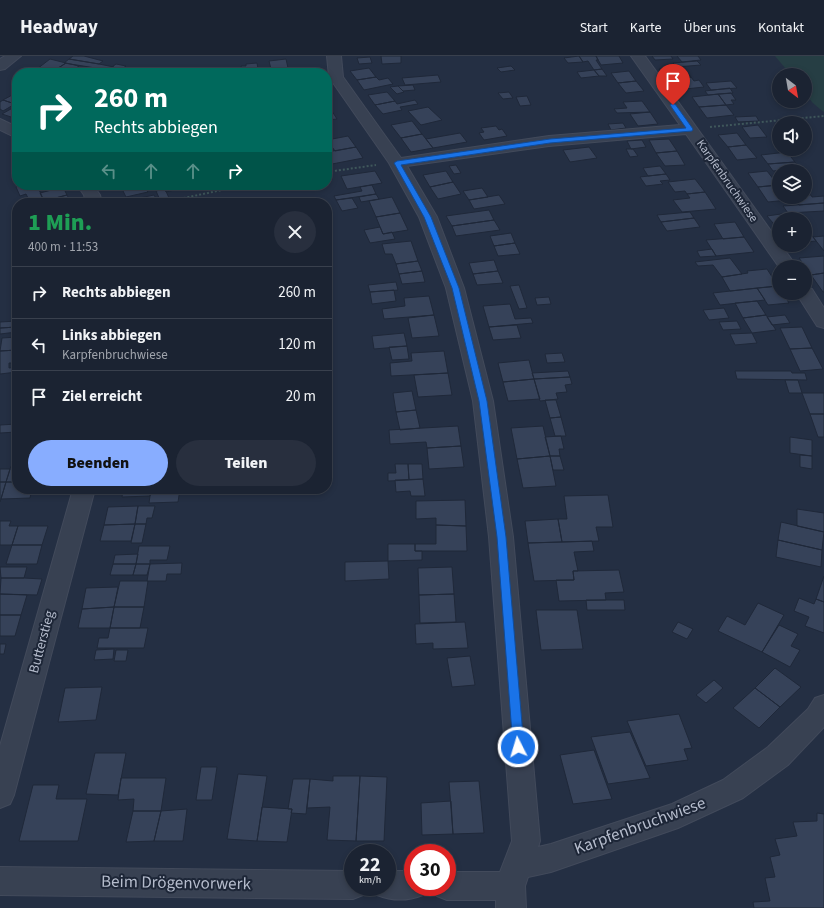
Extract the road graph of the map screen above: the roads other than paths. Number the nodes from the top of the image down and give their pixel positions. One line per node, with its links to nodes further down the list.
1 (14, 56): 4 (street)
2 (334, 56): 8 (street)
3 (638, 56): 6 (street, Karpfenbruchwiese)
4 (0, 66)
5 (0, 124): 7 (street)
6 (690, 129): 8 (street); 9 (street, Karpfenbruchwiese)
7 (12, 130)
8 (397, 163): 18 (street)
9 (783, 260)
10 (810, 300): 11 (street)
11 (824, 322)
12 (83, 494): 14 (street, Butterstieg)
13 (824, 706): 18 (street, Karpfenbruchwiese)
14 (0, 795)
15 (0, 881): 16 (street, Beim Drögenvorwerk)
16 (344, 885)
17 (456, 886): 18 (street)
18 (513, 886)

